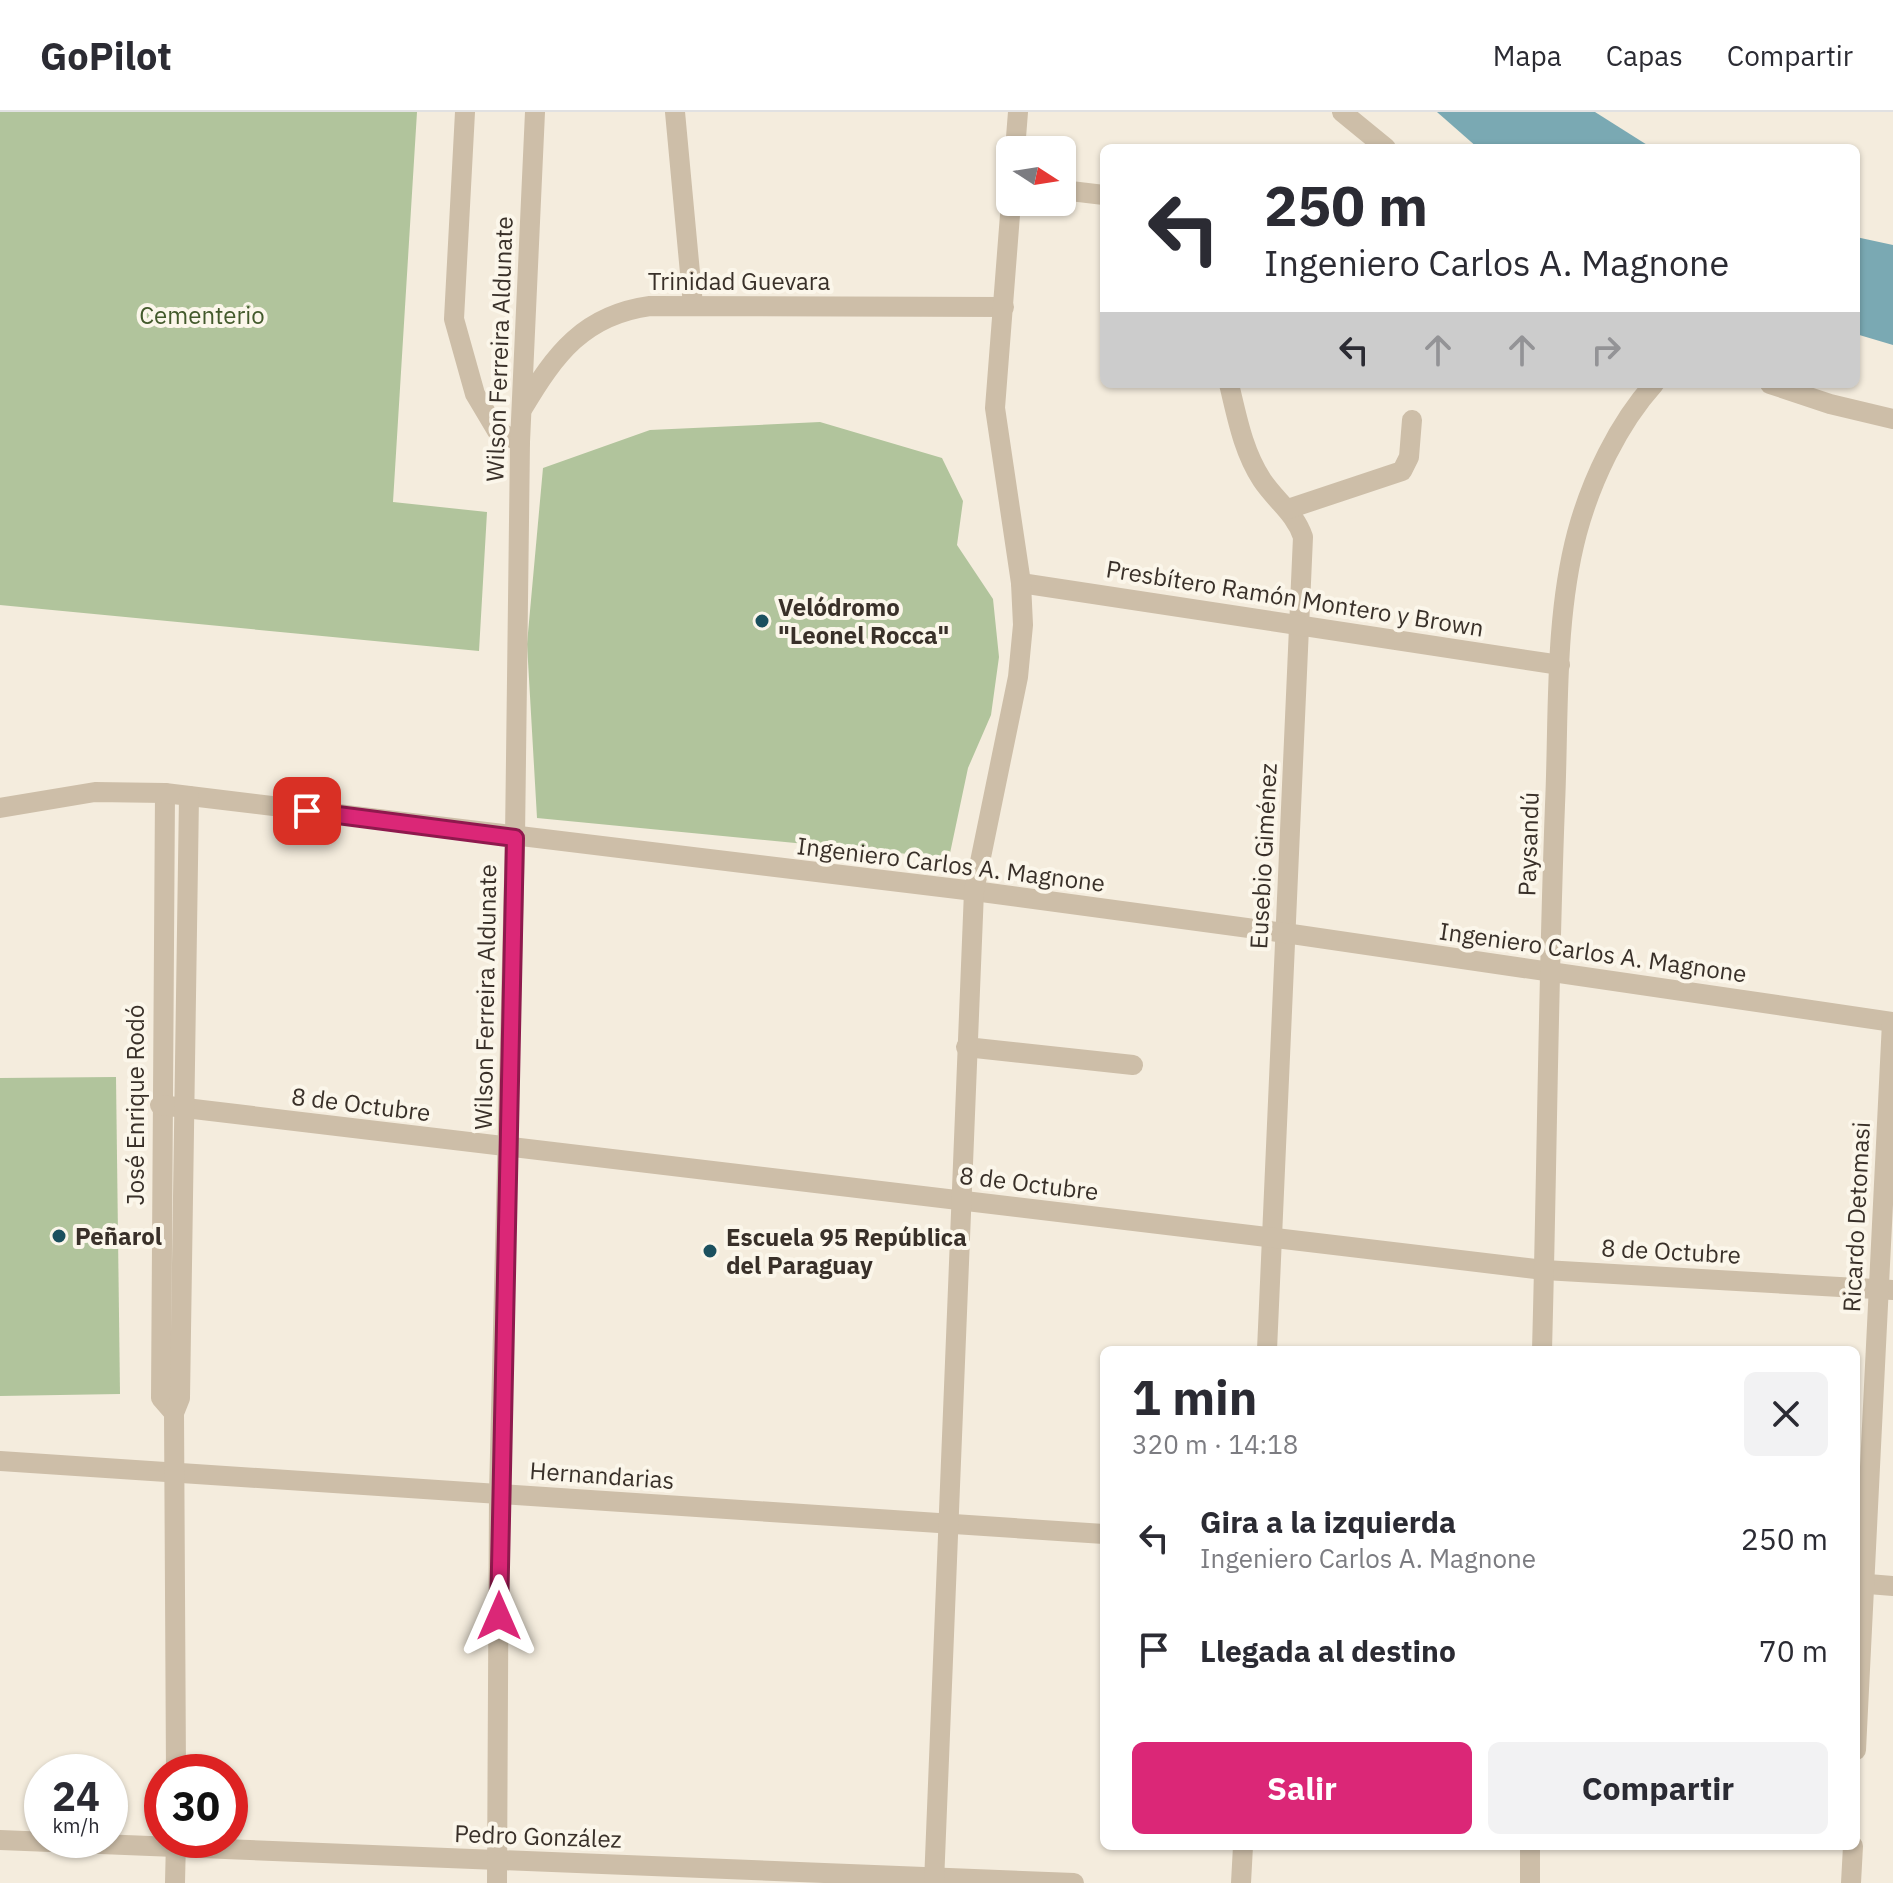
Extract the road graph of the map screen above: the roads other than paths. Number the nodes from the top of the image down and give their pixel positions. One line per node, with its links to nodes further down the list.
1 (465, 112): 19 (street)
2 (535, 112): 16 (street, Wilson Ferreira Aldunate)
3 (675, 112): 11 (street)
4 (1018, 112): 6 (street)
5 (1342, 112): 7 (street)
6 (1016, 136)
7 (1381, 144)
8 (1076, 192): 9 (street)
9 (1100, 195)
10 (1010, 216): 12 (street)
11 (693, 305): 12 (street, Trinidad Guevara); 16 (street, Trinidad Guevara)
12 (1004, 307): 21 (street)
13 (1230, 388): 20 (street, Eusebio Giménez)
14 (1782, 388): 17 (street)
15 (1640, 394): 23 (street, Paysandú)
16 (521, 412): 19 (street, Wilson Ferreira Aldunate)
17 (1893, 419)
18 (1412, 420): 20 (street)
19 (520, 442): 27 (street, Wilson Ferreira Aldunate)
20 (1288, 509): 22 (street, Eusebio Giménez)
21 (1021, 583): 22 (street, Presbítero Ramón Montero y Brown); 28 (street)
22 (1299, 625): 23 (street, Presbítero Ramón Montero y Brown); 29 (street, Eusebio Giménez)
23 (1560, 665): 30 (street, Paysandú)
24 (165, 793): 25 (street, Ingeniero Carlos A. Magnone); 26 (street, Ingeniero Carlos A. Magnone); 34 (street, José Enrique Rodó)
25 (189, 796): 27 (street, Ingeniero Carlos A. Magnone); 35 (street, José Enrique Rodó)
26 (0, 808)
27 (515, 838): 28 (street, Ingeniero Carlos A. Magnone); 36 (street, Wilson Ferreira Aldunate)
28 (974, 891): 29 (street, Ingeniero Carlos A. Magnone); 32 (street)
29 (1285, 933): 30 (street, Ingeniero Carlos A. Magnone); 38 (street, Eusebio Giménez)
30 (1549, 972): 31 (street, Ingeniero Carlos A. Magnone); 39 (street, Paysandú)
31 (1892, 1022): 40 (street, Ricardo Detomasi)
32 (966, 1047): 33 (street); 37 (street)
33 (1133, 1065)
34 (160, 1105): 35 (street, 8 de Octubre); 43 (street, José Enrique Rodó)
35 (184, 1108): 36 (street, 8 de Octubre); 43 (street, José Enrique Rodó)
36 (508, 1147): 37 (street, 8 de Octubre); 46 (street, Wilson Ferreira Aldunate)
37 (959, 1201): 38 (street, 8 de Octubre); 47 (street)
38 (1273, 1239): 39 (street, 8 de Octubre); 41 (street, Eusebio Giménez)
39 (1544, 1270): 40 (street, 8 de Octubre); 42 (street, Paysandú)
40 (1886, 1289): 49 (street, Ricardo Detomasi)
41 (1267, 1346)
42 (1542, 1346)
43 (174, 1413): 45 (street, José Enrique Rodó)
44 (0, 1461): 45 (street, Hernandarias)
45 (176, 1474): 46 (street, Hernandarias); 52 (street, José Enrique Rodó)
46 (499, 1494): 47 (street, Hernandarias); 60 (street, Wilson Ferreira Aldunate)
47 (947, 1523): 48 (street, Hernandarias); 61 (street)
48 (1100, 1534)
49 (1860, 1572)
50 (1860, 1583): 51 (street)
51 (1893, 1586)
52 (176, 1754)
53 (0, 1840): 54 (street, Pedro González)
54 (144, 1843)
55 (248, 1848): 60 (street, Pedro González)
56 (1243, 1850): 65 (street)
57 (1530, 1850): 66 (street)
58 (1853, 1850): 67 (street)
59 (176, 1858): 62 (street)
60 (497, 1861): 61 (street, Pedro González); 63 (street, Wilson Ferreira Aldunate)
61 (934, 1880): 64 (street, Pedro González)
62 (175, 1883)
63 (497, 1883)
64 (1074, 1883)
65 (1241, 1883)
66 (1530, 1883)
67 (1851, 1883)

